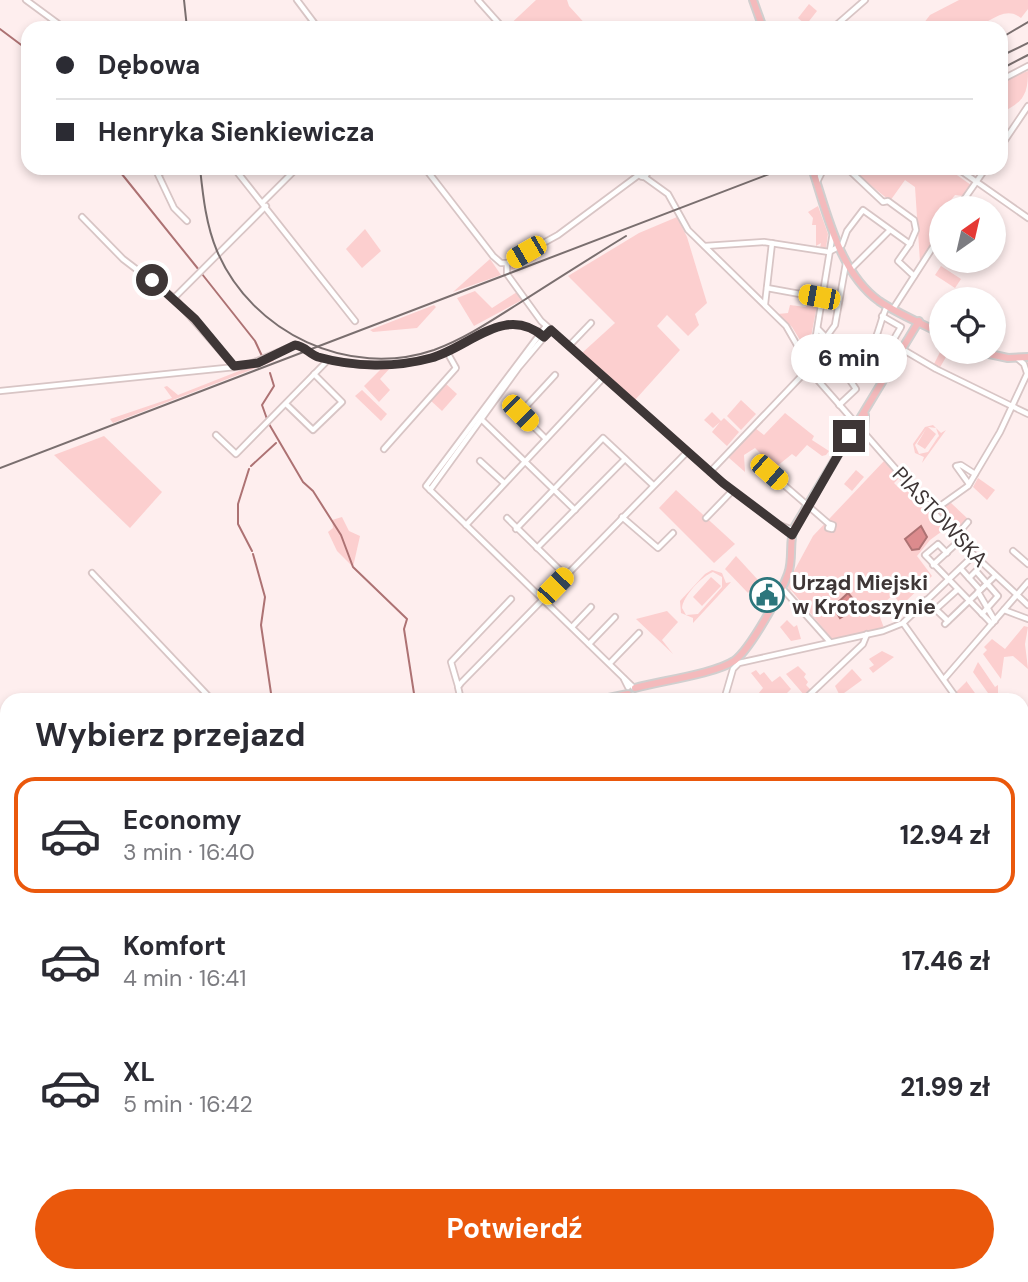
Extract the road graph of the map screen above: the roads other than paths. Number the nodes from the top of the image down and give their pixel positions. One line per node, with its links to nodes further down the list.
1 (26, 0): 6 (street)
2 (297, 0): 7 (street)
3 (478, 0): 8 (street)
4 (753, 0): 9 (main road)
5 (866, 0): 10 (street)
6 (54, 21)
7 (313, 21)
8 (497, 21)
9 (760, 21)
10 (843, 21)
11 (1028, 66): 12 (street)
12 (1008, 76)
13 (1028, 106): 14 (street)
14 (1008, 136)
15 (159, 175): 32 (street)
16 (240, 175): 29 (street)
17 (291, 175): 29 (street)
18 (430, 175): 42 (street)
19 (638, 175): 42 (street)
20 (645, 175): 37 (street, PIASTOWSKA)
21 (814, 175): 26 (main road)
22 (820, 175): 26 (street)
23 (854, 175): 36 (street)
24 (967, 175): 27 (street)
25 (982, 175): 27 (street)
26 (817, 182): 33 (main road)
27 (977, 182): 28 (street); 31 (street)
28 (967, 196)
29 (265, 204): 46 (street); 51 (street)
30 (82, 217): 46 (street)
31 (1028, 218)
32 (187, 221)
33 (833, 231): 38 (main road); 39 (street)
34 (889, 231): 36 (street); 38 (street); 43 (street)
35 (772, 243): 37 (street); 39 (street); 45 (street)
36 (910, 244): 44 (street)
37 (704, 246): 48 (street, PIASTOWSKA)
38 (840, 246): 39 (street); 41 (main road)
39 (829, 252): 47 (street)
40 (929, 253): 44 (street)
41 (846, 259): 43 (main road); 58 (street)
42 (507, 263): 55 (street)
43 (851, 269): 49 (main road)
44 (914, 276): 49 (street)
45 (767, 288): 47 (street); 48 (street)
46 (174, 298): 70 (street)
47 (822, 298): 56 (street)
48 (765, 304): 65 (street, PIASTOWSKA)
49 (890, 307): 50 (street); 52 (main road)
50 (882, 316): 59 (street); 59 (street)
51 (355, 321)
52 (919, 321): 54 (main road); 61 (main road)
53 (591, 323): 60 (street)
54 (929, 327)
55 (548, 328): 57 (street); 60 (street)
56 (818, 329): 58 (street); 63 (street)
57 (542, 335): 62 (street); 85 (street)
58 (827, 336): 71 (street)
59 (875, 342): 64 (street)
60 (569, 346): 77 (street)
61 (902, 349): 82 (street); 83 (main road)
62 (447, 352): 69 (street); 90 (street)
63 (814, 354): 65 (street); 72 (street)
64 (866, 354): 71 (street); 71 (street)
65 (803, 356): 72 (street, PIASTOWSKA)
66 (1006, 356): 68 (main road)
67 (1028, 357): 68 (main road)
68 (1017, 358): 74 (street)
69 (329, 360): 70 (street); 75 (street)
70 (234, 366): 79 (street)
71 (857, 366): 78 (street)
72 (809, 369): 81 (street, PIASTOWSKA); 95 (street)
73 (843, 370): 78 (street)
74 (1027, 373): 82 (street)
75 (314, 374): 80 (street); 80 (street)
76 (555, 375): 89 (street)
77 (604, 377): 89 (street); 91 (street)
78 (851, 379): 81 (street)
79 (0, 391)
80 (286, 404): 88 (street)
81 (839, 405): 86 (street, PIASTOWSKA)
82 (1010, 405): 84 (street); 97 (street)
83 (865, 410): 86 (main road); 87 (main road)
84 (1028, 414)
85 (479, 418): 94 (street); 111 (street)
86 (856, 425): 87 (street, PIASTOWSKA); 103 (main road)
87 (864, 433): 105 (street, PIASTOWSKA)
88 (216, 435)
89 (546, 439): 94 (street)
90 (384, 449)
91 (687, 452): 95 (street); 99 (street)
92 (625, 459): 99 (street); 101 (street); 104 (street)
93 (480, 461): 98 (street)
94 (526, 461): 98 (street); 101 (street)
95 (710, 472): 102 (street)
96 (769, 472): 103 (street)
97 (975, 473): 100 (street); 100 (street)
98 (504, 483): 111 (street)
99 (653, 485): 106 (street)
100 (967, 487): 105 (street)
101 (554, 489): 104 (street); 112 (street)
102 (732, 491): 108 (street); 114 (street)
103 (807, 506): 110 (street); 114 (main road)
104 (575, 510): 116 (street)
105 (933, 511): 115 (street, PIASTOWSKA)
106 (622, 517): 113 (street); 124 (street)
107 (507, 518): 112 (street)
108 (706, 518)
109 (968, 522): 115 (street)
110 (829, 524)
111 (466, 525): 136 (street)
112 (516, 529): 116 (street)
113 (673, 533)
114 (792, 533): 130 (main road)
115 (957, 539): 118 (street); 119 (street, PIASTOWSKA)
116 (537, 548): 124 (street)
117 (1013, 551): 120 (street)
118 (947, 553): 121 (street); 121 (street)
119 (973, 556): 125 (street, PIASTOWSKA); 127 (street)
120 (1028, 564)
121 (933, 565): 127 (street)
122 (961, 569): 126 (street)
123 (92, 573): 158 (street)
124 (565, 576): 136 (street)
125 (995, 576): 129 (street); 134 (street, PIASTOWSKA)
126 (969, 578): 129 (street); 133 (street)
127 (948, 579): 131 (street); 137 (street)
128 (1028, 582): 132 (street)
129 (987, 584): 133 (street); 141 (street)
130 (782, 588): 152 (street); 155 (main road)
131 (957, 590): 138 (street); 142 (street)
132 (1026, 590): 134 (street)
133 (979, 591): 138 (street); 141 (street)
134 (1017, 596): 139 (street, PIASTOWSKA); 143 (street)
135 (511, 599): 157 (street)
136 (542, 599): 149 (street); 157 (street)
137 (926, 600): 142 (street); 147 (street)
138 (968, 601): 142 (street); 144 (street)
139 (1028, 605)
140 (591, 607): 149 (street)
141 (988, 607): 144 (street); 148 (street)
142 (936, 609)
143 (1004, 610): 146 (street); 148 (street)
144 (982, 614): 148 (street)
145 (615, 617): 153 (street)
146 (1028, 619)
147 (902, 623): 151 (street); 156 (street)
148 (994, 623): 156 (street)
149 (572, 627): 153 (street)
150 (639, 633): 154 (street)
151 (867, 634): 152 (street); 162 (street)
152 (830, 642): 155 (street)
153 (589, 644): 154 (street)
154 (610, 663): 160 (street)
155 (733, 664): 160 (main road); 161 (street)
156 (944, 679): 163 (street)
157 (458, 687): 159 (street)
158 (205, 693)
159 (459, 693)
160 (631, 693)
161 (726, 693)
162 (811, 693)
163 (953, 693)

